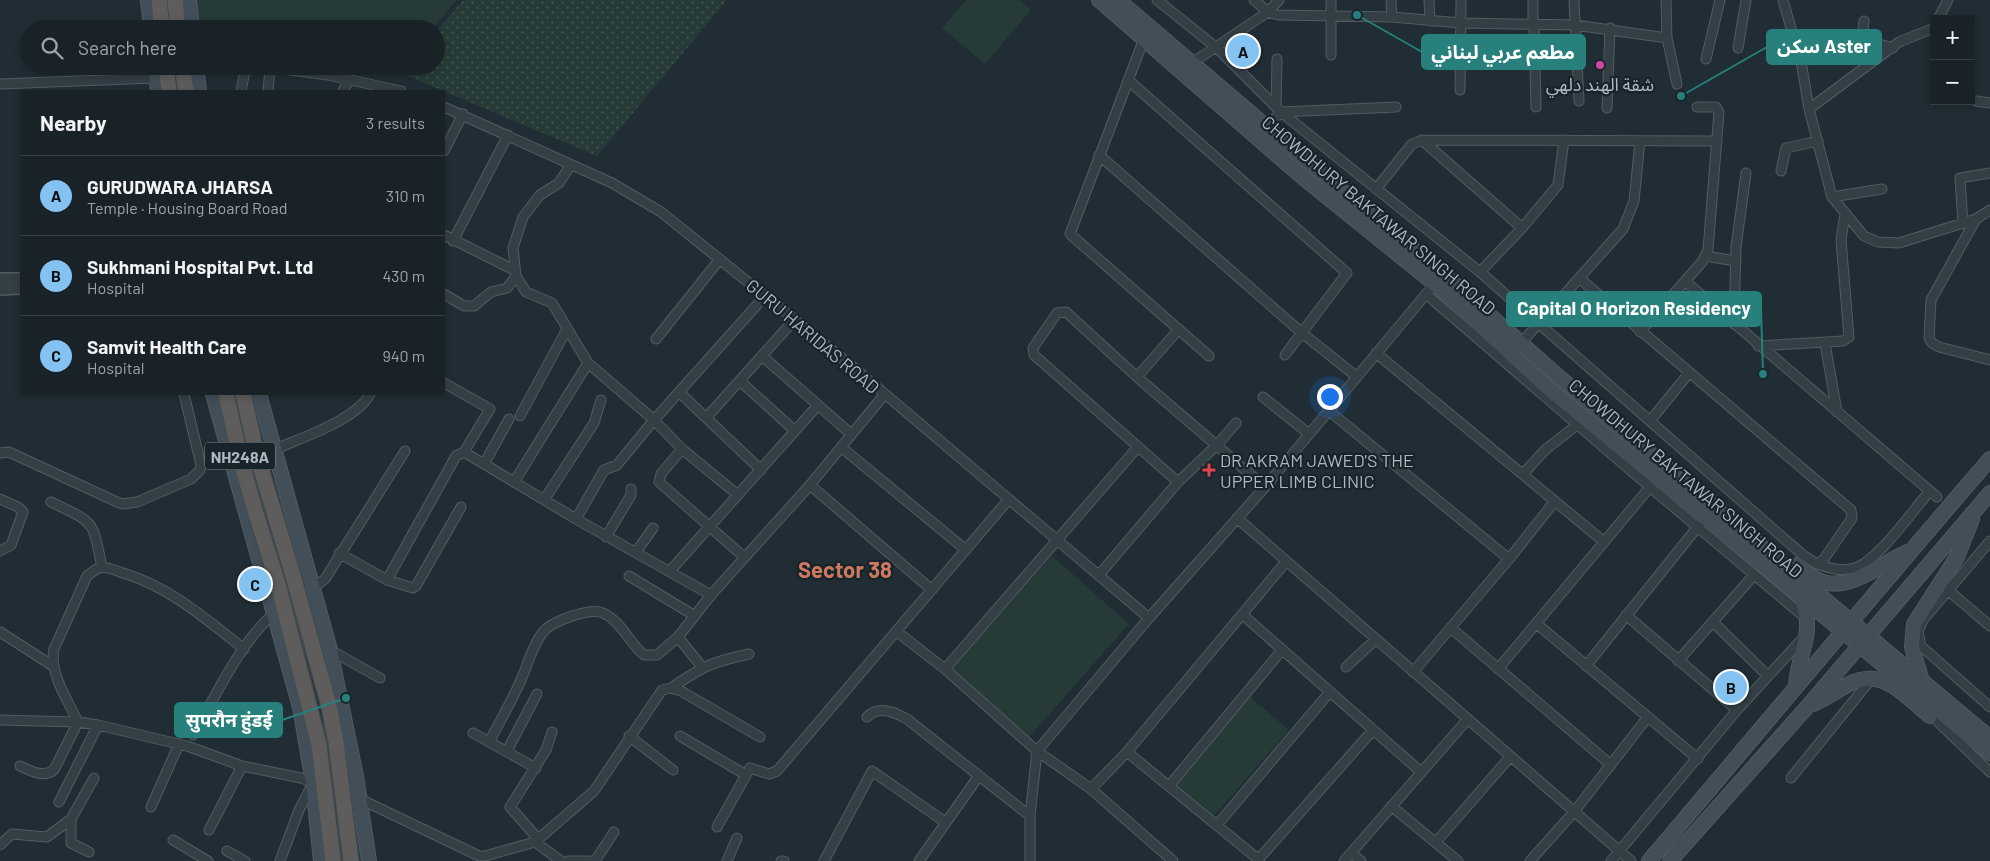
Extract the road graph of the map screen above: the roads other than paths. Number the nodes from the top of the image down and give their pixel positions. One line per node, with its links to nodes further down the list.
1 (148, 0): 25 (main road)
2 (159, 0): 26 (highway)
3 (175, 0): 27 (highway)
4 (190, 0): 28 (main road)
5 (1099, 0): 36 (main road, CHOWDHURY BAKTAWAR SINGH ROAD)
6 (1118, 0): 36 (main road, CHOWDHURY BAKTAWAR SINGH ROAD)
7 (1157, 0): 38 (street)
8 (1254, 0): 21 (street)
9 (1279, 0): 21 (street)
10 (1331, 0): 22 (street)
11 (1391, 0): 24 (street)
12 (1429, 0): 29 (street)
13 (1461, 0): 31 (street)
14 (1533, 0): 32 (street)
15 (1574, 0): 33 (street)
16 (1666, 0): 37 (street)
17 (1720, 0): 43 (street)
18 (1746, 0): 39 (street)
19 (1783, 0): 75 (street)
20 (1948, 0): 23 (street)
21 (1268, 12): 22 (street); 38 (street)
22 (1330, 15): 24 (street); 41 (street)
23 (1940, 15)
24 (1392, 17): 29 (street)
25 (150, 20)
26 (161, 20)
27 (177, 20)
28 (191, 20)
29 (1430, 21): 31 (street)
30 (1864, 21): 40 (street)
31 (1461, 23): 32 (street); 65 (street)
32 (1533, 24): 33 (street); 71 (street)
33 (1575, 25): 34 (street); 66 (street)
34 (1610, 28): 37 (street); 73 (street)
35 (1930, 29): 40 (street)
36 (1147, 33): 44 (main road, CHOWDHURY BAKTAWAR SINGH ROAD); 53 (street); 109 (main road, CHOWDHURY BAKTAWAR SINGH ROAD)
37 (1667, 38): 56 (street)
38 (1217, 48): 44 (street); 74 (street)
39 (1738, 48)
40 (1892, 48): 75 (street)
41 (1330, 55)
42 (1277, 59): 74 (street)
43 (1706, 59)
44 (1192, 63): 77 (main road, CHOWDHURY BAKTAWAR SINGH ROAD)
45 (167, 75): 58 (highway)
46 (183, 75): 59 (highway)
47 (197, 75): 60 (main road)
48 (244, 75): 61 (street)
49 (269, 75): 62 (street)
50 (317, 75): 52 (street)
51 (157, 79): 54 (street)
52 (350, 80): 63 (street); 64 (street)
53 (1128, 80): 85 (street); 120 (street)
54 (84, 82): 55 (street); 57 (street)
55 (0, 84)
56 (1677, 84)
57 (84, 90)
58 (170, 90)
59 (186, 90)
60 (199, 90)
61 (241, 90)
62 (268, 90)
63 (344, 90)
64 (395, 90)
65 (1460, 90)
66 (1579, 101)
67 (1976, 101): 68 (street)
68 (1990, 103)
69 (1396, 106): 74 (street)
70 (445, 107): 76 (street, GURU HARIDAS ROAD)
71 (1536, 107)
72 (1697, 107): 82 (street)
73 (1607, 108)
74 (1278, 109): 77 (street); 90 (street)
75 (1809, 109): 83 (street)
76 (463, 114): 78 (street, GURU HARIDAS ROAD); 84 (street)
77 (1266, 127): 109 (main road, CHOWDHURY BAKTAWAR SINGH ROAD)
78 (508, 135): 86 (street, GURU HARIDAS ROAD); 99 (street)
79 (1422, 140): 80 (street); 90 (street); 97 (street)
80 (1564, 140): 81 (street); 97 (street)
81 (1640, 140): 82 (street); 106 (street)
82 (1717, 141): 100 (street)
83 (1818, 141): 87 (street); 92 (street)
84 (445, 149)
85 (1099, 155): 118 (street); 120 (street)
86 (570, 166): 101 (street, GURU HARIDAS ROAD); 104 (street)
87 (1781, 171)
88 (1746, 173): 102 (street)
89 (1990, 173): 96 (street)
90 (1376, 189): 103 (street)
91 (1882, 189): 92 (street)
92 (1832, 197): 94 (street)
93 (1990, 210): 95 (street)
94 (1845, 214): 96 (street); 122 (street)
95 (1976, 220): 96 (street); 129 (street)
96 (1963, 224)
97 (1522, 228): 103 (street)
98 (445, 236): 99 (street)
99 (453, 241): 104 (street)
100 (1705, 256): 102 (street); 108 (street)
101 (720, 259): 113 (street, GURU HARIDAS ROAD); 121 (street)
102 (1736, 261): 115 (street)
103 (1480, 272): 116 (street)
104 (515, 273): 112 (street); 117 (street)
105 (20, 278): 107 (street)
106 (1579, 278): 116 (street); 119 (street)
107 (0, 279)
108 (1685, 281): 115 (street); 119 (street)
109 (1435, 284): 123 (main road, CHOWDHURY BAKTAWAR SINGH ROAD); 125 (street); 155 (street); 189 (main road, CHOWDHURY BAKTAWAR SINGH ROAD)
110 (20, 288): 111 (street)
111 (0, 289)
112 (445, 295)
113 (766, 296): 114 (street, GURU HARIDAS ROAD); 136 (street)
114 (794, 320): 127 (street); 143 (street, GURU HARIDAS ROAD)
115 (1734, 324): 124 (street)
116 (1539, 325): 123 (street); 153 (street)
117 (567, 329): 130 (street); 149 (street)
118 (1179, 329): 128 (street); 133 (street)
119 (1640, 332): 131 (street)
120 (1302, 333): 126 (street); 132 (street)
121 (656, 339)
122 (1825, 343): 124 (street); 148 (street)
123 (1521, 344): 185 (main road, CHOWDHURY BAKTAWAR SINGH ROAD)
124 (1758, 346): 148 (street)
125 (1376, 353): 132 (street); 170 (street)
126 (1285, 355)
127 (762, 356): 134 (street); 146 (street)
128 (1210, 356)
129 (1990, 360)
130 (588, 363): 152 (street); 171 (street)
131 (1689, 373): 153 (street); 209 (street)
132 (1357, 376): 147 (street)
133 (1137, 377): 159 (street); 161 (street)
134 (741, 382): 150 (street); 156 (street)
135 (445, 384): 165 (street)
136 (680, 393): 150 (street); 152 (street)
137 (184, 395): 166 (street)
138 (213, 395): 198 (main road)
139 (226, 395): 330 (highway, NH248A, bridge)
140 (243, 395): 331 (highway, NH248A, bridge)
141 (259, 395): 163 (main road)
142 (370, 395): 163 (street)
143 (884, 395): 158 (street); 180 (street, GURU HARIDAS ROAD)
144 (1263, 397): 157 (street)
145 (601, 400): 181 (street)
146 (818, 405): 156 (street); 158 (street)
147 (1328, 410): 157 (street); 207 (street)
148 (1837, 412): 197 (street)
149 (520, 416)
150 (707, 417): 169 (street)
151 (510, 419): 168 (street)
152 (654, 420): 162 (street); 188 (street)
153 (1650, 421): 209 (street)
154 (1236, 423): 159 (street)
155 (1578, 424): 170 (street); 175 (street)
156 (794, 430): 169 (street)
157 (1308, 433): 174 (street)
158 (851, 434): 160 (street)
159 (1217, 445): 172 (street); 174 (street)
160 (841, 447): 173 (street); 199 (street)
161 (1137, 448): 172 (street); 194 (street)
162 (682, 449): 178 (street); 191 (street)
163 (274, 450): 193 (main road)
164 (405, 451): 203 (street)
165 (464, 452): 168 (street); 215 (street)
166 (0, 453)
167 (1990, 459): 200 (main road)
168 (484, 464): 171 (street)
169 (761, 470): 178 (street)
170 (1523, 474): 182 (street)
171 (514, 482): 181 (street)
172 (1178, 482): 212 (street)
173 (810, 485): 205 (street); 217 (street)
174 (1265, 487): 187 (street)
175 (1650, 487): 189 (street); 195 (street)
176 (631, 489): 192 (street)
177 (1990, 494): 186 (main road)
178 (738, 495): 191 (street)
179 (0, 499): 201 (street)
180 (1009, 499): 194 (street, GURU HARIDAS ROAD); 199 (street)
181 (544, 500): 188 (street)
182 (1555, 501): 195 (street); 207 (street)
183 (52, 502): 210 (street)
184 (461, 507): 215 (street)
185 (1714, 507): 189 (street); 204 (main road, CHOWDHURY BAKTAWAR SINGH ROAD)
186 (1974, 511): 236 (main road); 252 (main road)
187 (1237, 518): 208 (street); 225 (street)
188 (576, 519): 192 (street)
189 (1701, 523): 213 (street); 220 (main road, CHOWDHURY BAKTAWAR SINGH ROAD); 223 (street)
190 (653, 528): 202 (street)
191 (709, 528): 205 (street); 211 (street)
192 (606, 536): 202 (street)
193 (298, 539): 198 (main road); 216 (main road)
194 (1056, 541): 212 (street, GURU HARIDAS ROAD); 246 (street)
195 (1603, 541): 227 (street)
196 (1990, 541): 218 (street)
197 (1881, 548): 206 (street); 209 (street)
198 (255, 549): 221 (main road)
199 (966, 550): 217 (street)
200 (1911, 550): 206 (main road); 230 (main road)
201 (0, 551)
202 (636, 552): 211 (street)
203 (339, 553): 215 (street); 216 (street)
204 (1773, 556): 206 (main road); 230 (main road, CHOWDHURY BAKTAWAR SINGH ROAD)
205 (744, 557): 219 (street)
206 (1893, 557)
207 (1509, 560): 231 (street)
208 (1285, 563): 222 (street); 235 (street)
209 (1817, 564)
210 (102, 567): 237 (street); 242 (street)
211 (670, 571): 219 (street)
212 (1099, 575): 225 (street, GURU HARIDAS ROAD)
213 (1754, 575): 226 (street); 228 (street)
214 (629, 576): 224 (street)
215 (388, 580)
216 (312, 589): 238 (main road)
217 (932, 590): 232 (street)
218 (1949, 591): 229 (street); 258 (street)
219 (711, 596): 224 (street)
220 (1802, 599): 228 (main road); 230 (main road, CHOWDHURY BAKTAWAR SINGH ROAD)
221 (273, 614): 237 (street); 295 (main road)
222 (1243, 615): 239 (street); 280 (street)
223 (1626, 615): 241 (street); 243 (street)
224 (695, 616): 234 (street)
225 (1148, 618): 279 (street)
226 (1712, 622): 241 (street); 249 (street)
227 (1537, 624): 243 (street); 247 (street)
228 (1808, 626): 249 (street); 253 (main road)
229 (1990, 626)
230 (1846, 627): 236 (main road); 253 (main road)
231 (1451, 628): 247 (street); 248 (street)
232 (896, 631): 246 (street); 291 (street)
233 (0, 632): 242 (street)
234 (678, 637): 244 (street); 276 (street)
235 (1376, 640): 245 (street); 248 (street)
236 (1863, 641): 252 (main road); 257 (main road); 267 (main road)
237 (244, 649): 271 (street)
238 (330, 650): 251 (street); 298 (main road)
239 (1282, 650): 255 (street); 296 (street)
240 (749, 654): 244 (street)
241 (1678, 661): 259 (street)
242 (53, 666): 264 (street)
243 (1586, 666): 261 (street)
244 (702, 667): 254 (street)
245 (1346, 667)
246 (946, 669): 279 (street)
247 (1498, 669): 284 (street)
248 (1413, 672): 263 (street)
249 (1768, 676): 259 (street)
250 (1872, 677): 257 (main road); 265 (main road); 294 (street)
251 (380, 678)
252 (1922, 679): 275 (main road)
253 (1796, 687): 303 (main road)
254 (671, 688): 272 (street); 274 (street)
255 (1329, 693): 268 (street); 308 (street)
256 (537, 694): 278 (street)
257 (1808, 706): 307 (main road)
258 (1990, 707)
259 (1737, 710): 283 (street)
260 (867, 717): 292 (street)
261 (1647, 718): 283 (street); 284 (street)
262 (0, 720): 264 (street)
263 (1467, 720): 282 (street); 289 (street)
264 (78, 722): 266 (street); 285 (street)
265 (1938, 722): 267 (main road); 290 (street)
266 (98, 725): 277 (street); 299 (street)
267 (1960, 728): 281 (main road)
268 (1373, 730): 289 (street); 325 (street)
269 (552, 732): 287 (street)
270 (473, 733): 276 (street)
271 (194, 735)
272 (629, 736): 288 (street); 316 (street)
273 (680, 736): 291 (street)
274 (760, 737)
275 (1990, 738)
276 (489, 742): 278 (street)
277 (179, 744): 286 (street); 301 (street)
278 (507, 751): 287 (street)
279 (1037, 751): 297 (street); 304 (street)
280 (1127, 752): 296 (street); 297 (street)
281 (1990, 753)
282 (1510, 757): 302 (street); 317 (street)
283 (1698, 759): 319 (street)
284 (1611, 765): 302 (street)
285 (20, 766)
286 (242, 766): 295 (street); 311 (street)
287 (536, 768): 316 (street)
288 (673, 770)
289 (1421, 772): 300 (street)
290 (1990, 772)
291 (746, 775): 309 (street)
292 (978, 777): 304 (street); 306 (street)
293 (94, 778): 305 (street)
294 (1792, 778)
295 (312, 783): 328 (street); 329 (main road)
296 (1169, 786): 308 (street)
297 (1091, 789): 324 (street)
298 (360, 799): 323 (street); 332 (main road)
299 (59, 802)
300 (1391, 806): 317 (street); 322 (street)
301 (151, 807)
302 (1574, 812): 319 (street); 344 (street)
303 (1691, 813): 307 (main road); 310 (main road)
304 (1030, 816): 340 (street)
305 (71, 819): 318 (street); 321 (street)
306 (945, 822): 338 (street); 339 (street)
307 (1702, 822): 314 (main road)
308 (1216, 825): 325 (street)
309 (717, 828)
310 (1677, 829): 314 (main road); 347 (main road)
311 (209, 830)
312 (614, 832): 336 (street)
313 (737, 838): 337 (street)
314 (1689, 839): 348 (main road)
315 (173, 840): 326 (street)
316 (537, 841): 323 (street); 333 (street)
317 (1436, 842): 343 (street)
318 (0, 845)
319 (1620, 850): 345 (street); 346 (street)
320 (227, 851): 327 (street)
321 (89, 852)
322 (1351, 853): 341 (street); 342 (street)
323 (478, 858)
324 (1167, 859)
325 (1258, 860)
326 (208, 861)
327 (245, 861)
328 (280, 861)
329 (321, 861)
330 (333, 861)
331 (351, 861)
332 (369, 861)
333 (561, 861)
334 (568, 861): 335 (street)
335 (590, 861)
336 (595, 861)
337 (727, 861)
338 (824, 861)
339 (919, 861)
340 (1030, 861)
341 (1344, 861)
342 (1361, 861)
343 (1458, 861)
344 (1530, 861)
345 (1611, 861)
346 (1631, 861)
347 (1650, 861)
348 (1670, 861)

